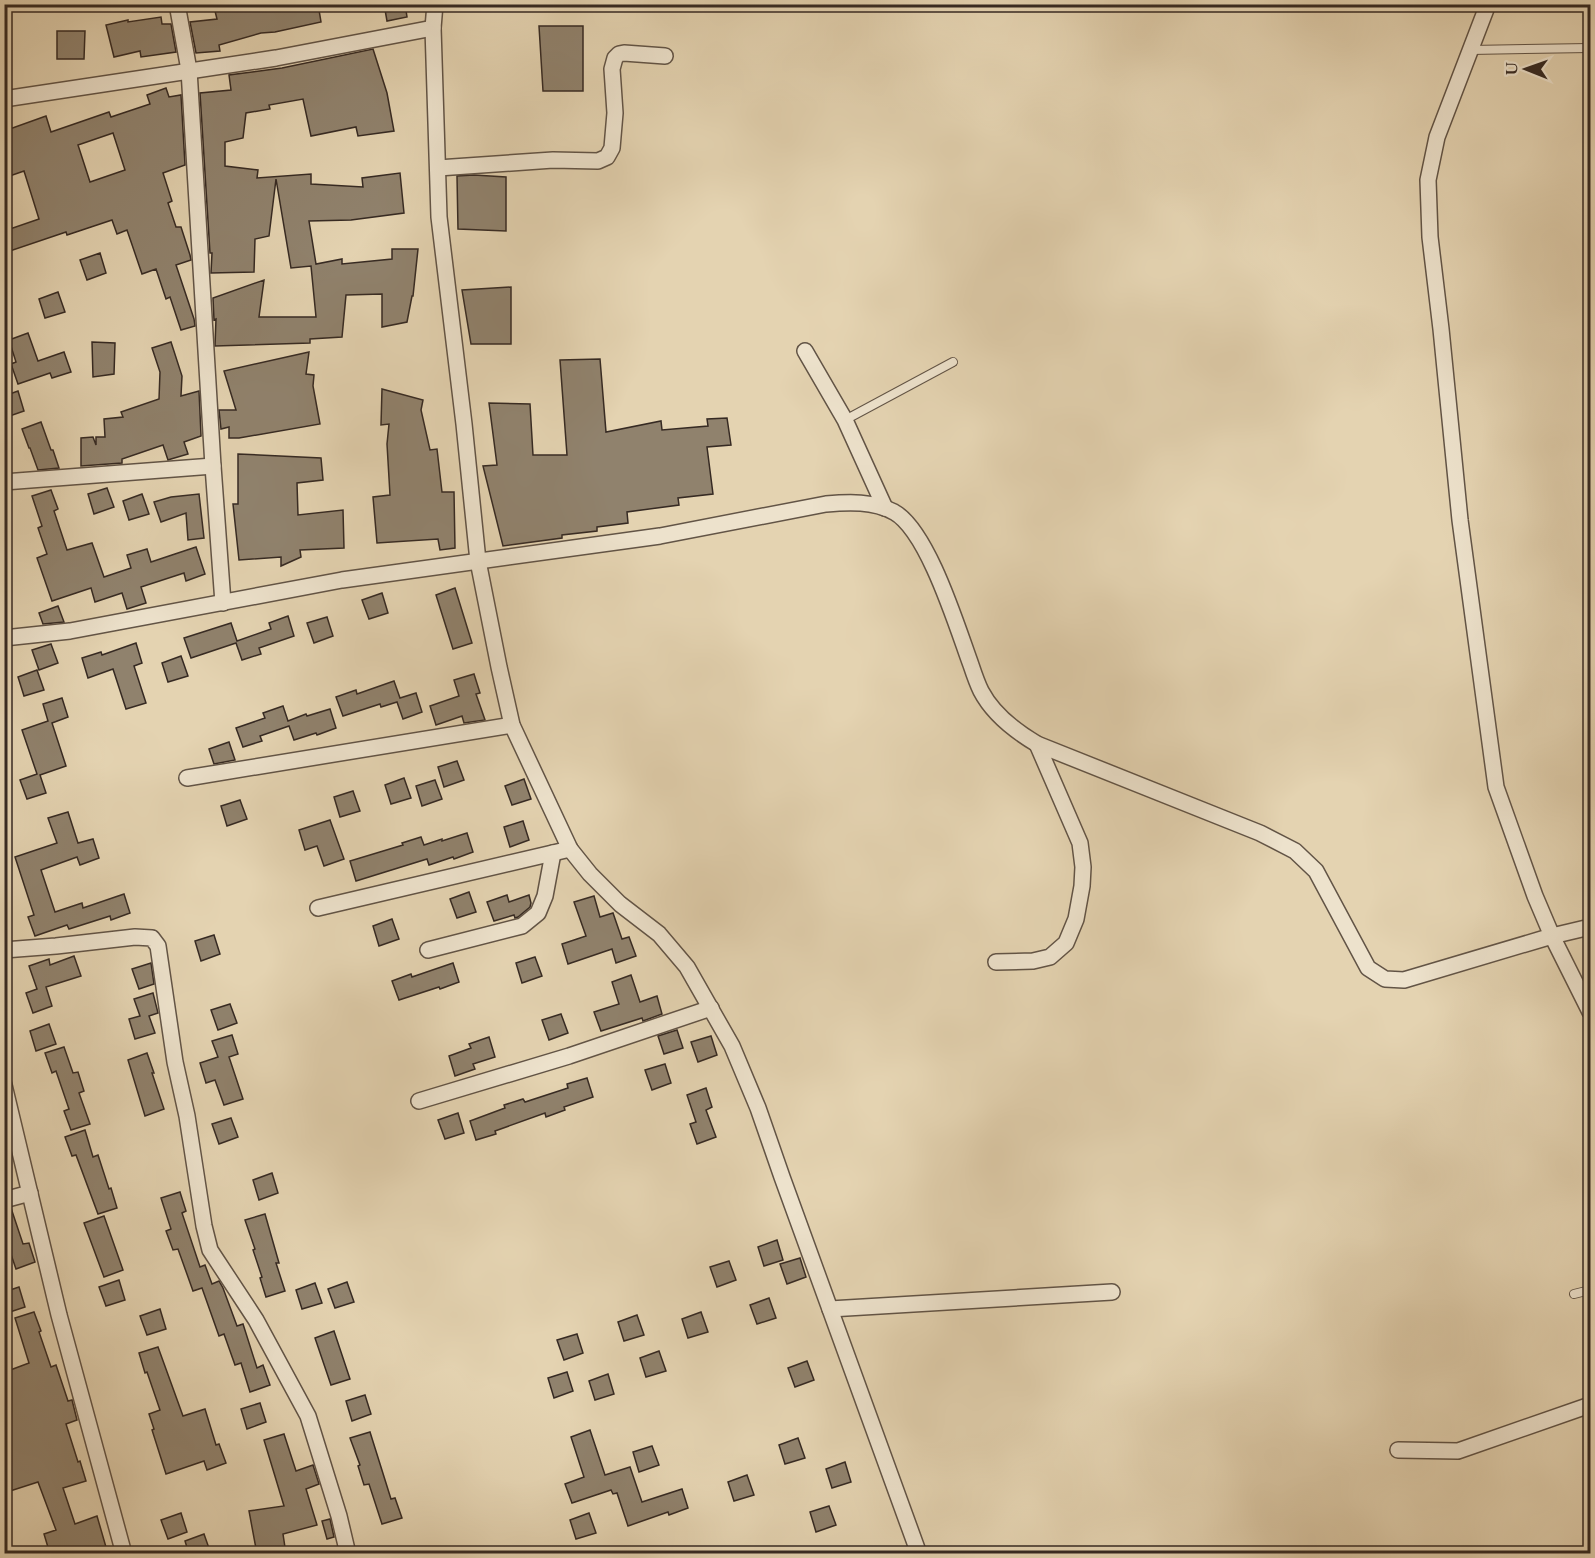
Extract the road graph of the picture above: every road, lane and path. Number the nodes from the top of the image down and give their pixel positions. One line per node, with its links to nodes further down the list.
1 (177, 4): 8 (street)
2 (435, 4): 4 (street)
3 (1488, 4): 6 (street)
4 (433, 28): 8 (street); 10 (street)
5 (1590, 48): 6 (lane)
6 (1470, 50): 27 (street)
7 (665, 56): 10 (street)
8 (189, 70): 9 (street); 14 (street)
9 (4, 99)
10 (438, 168): 17 (street)
11 (805, 351): 13 (street)
12 (953, 362): 13 (lane)
13 (845, 420): 16 (street)
14 (213, 466): 15 (street); 18 (street)
15 (4, 482)
16 (885, 508): 17 (street); 21 (street)
17 (478, 561): 18 (street); 20 (street)
18 (223, 603): 19 (street)
19 (4, 638)
20 (512, 725): 22 (street); 23 (street)
21 (1037, 744): 27 (street); 30 (street)
22 (187, 778)
23 (570, 849): 24 (street); 31 (street)
24 (554, 853): 25 (street); 29 (street)
25 (318, 908)
26 (1590, 927): 27 (street)
27 (1552, 936): 32 (street)
28 (4, 950): 44 (street)
29 (428, 950)
30 (996, 962)
31 (711, 1008): 34 (street); 40 (street)
32 (1590, 1012)
33 (4, 1084): 35 (street)
34 (419, 1101)
35 (30, 1194): 36 (street); 43 (street)
36 (4, 1200)
37 (1590, 1290): 39 (lane)
38 (1112, 1292): 40 (street)
39 (1574, 1294)
40 (830, 1309): 45 (street)
41 (1590, 1405): 42 (street)
42 (1398, 1450)
43 (124, 1554)
44 (348, 1554)
45 (919, 1554)

